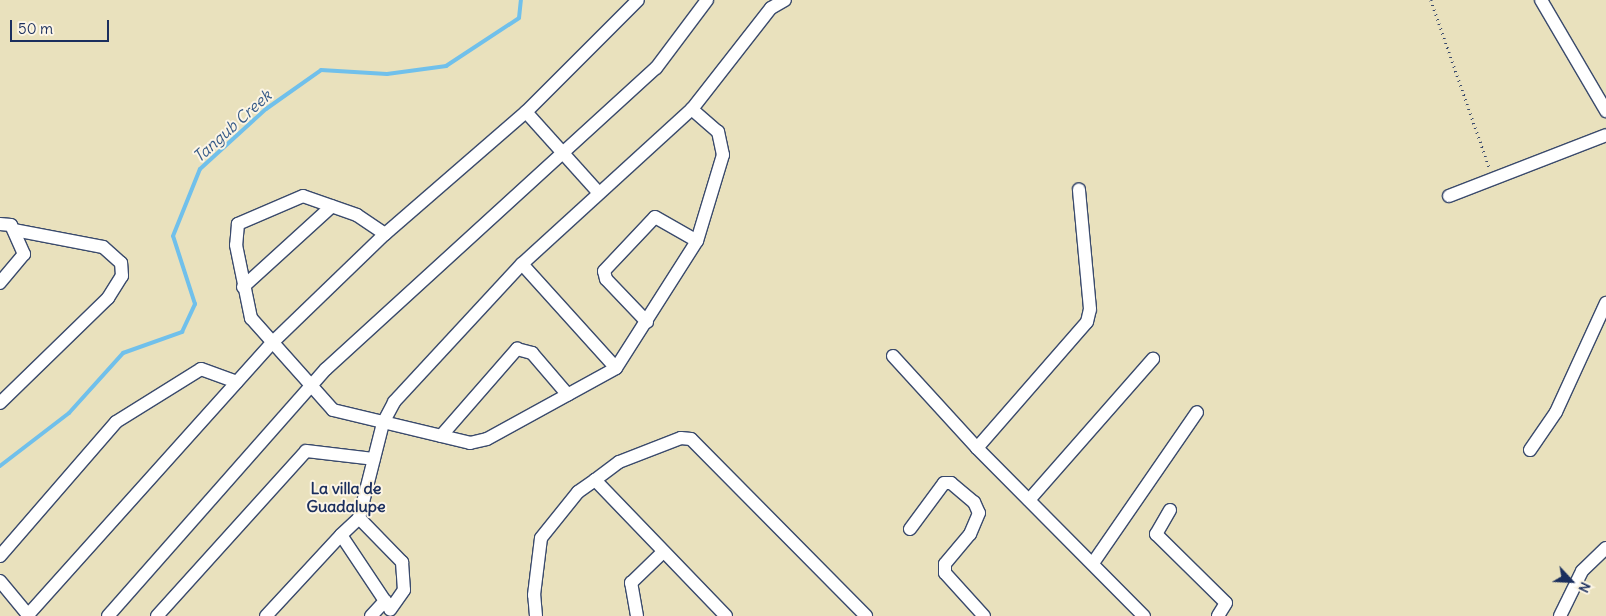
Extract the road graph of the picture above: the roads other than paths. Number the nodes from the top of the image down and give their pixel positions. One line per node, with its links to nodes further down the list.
1 (638, 0): 8 (street)
2 (707, 0): 10 (street)
3 (785, 0): 5 (street)
4 (1541, 0): 7 (street)
5 (770, 4): 6 (street)
6 (692, 109): 12 (street); 18 (street)
7 (1606, 111)
8 (526, 112): 10 (street); 17 (street)
9 (1606, 135): 13 (street)
10 (564, 153): 12 (street); 29 (street)
11 (1079, 190): 35 (street)
12 (599, 193): 19 (street)
13 (1448, 196)
14 (332, 206): 17 (street); 21 (street); 21 (street)
15 (0, 224): 16 (street)
16 (14, 230): 20 (street); 31 (street)
17 (385, 234): 24 (street)
18 (697, 241): 23 (street); 23 (street)
19 (522, 264): 27 (street); 33 (street)
20 (0, 283)
21 (243, 287): 24 (street)
22 (1606, 303): 36 (street)
23 (647, 322): 27 (street)
24 (273, 342): 28 (street); 29 (street)
25 (893, 356): 35 (street)
26 (1152, 359): 39 (street)
27 (616, 368): 30 (street)
28 (237, 382): 46 (street); 50 (street)
29 (310, 388): 33 (street); 51 (street)
30 (568, 395): 34 (street); 34 (street)
31 (0, 403)
32 (1197, 412): 47 (street)
33 (383, 423): 34 (street); 37 (street)
34 (441, 436)
35 (977, 448): 39 (street)
36 (1530, 450)
37 (374, 459): 41 (street); 52 (street)
38 (595, 480): 45 (street); 55 (street); 58 (street)
39 (1029, 500): 47 (street)
40 (1170, 510): 61 (street)
41 (359, 518): 43 (street); 49 (street)
42 (910, 529): 59 (street)
43 (341, 535): 49 (street); 53 (street)
44 (1606, 548): 62 (street)
45 (662, 554): 56 (street); 57 (street)
46 (0, 556)
47 (1093, 563): 60 (street)
48 (0, 581): 50 (street)
49 (390, 609): 54 (street)
50 (28, 616)
51 (108, 616)
52 (157, 616)
53 (266, 616)
54 (371, 616)
55 (536, 616)
56 (637, 616)
57 (726, 616)
58 (866, 616)
59 (984, 616)
60 (1144, 616)
61 (1218, 616)
62 (1560, 616)

